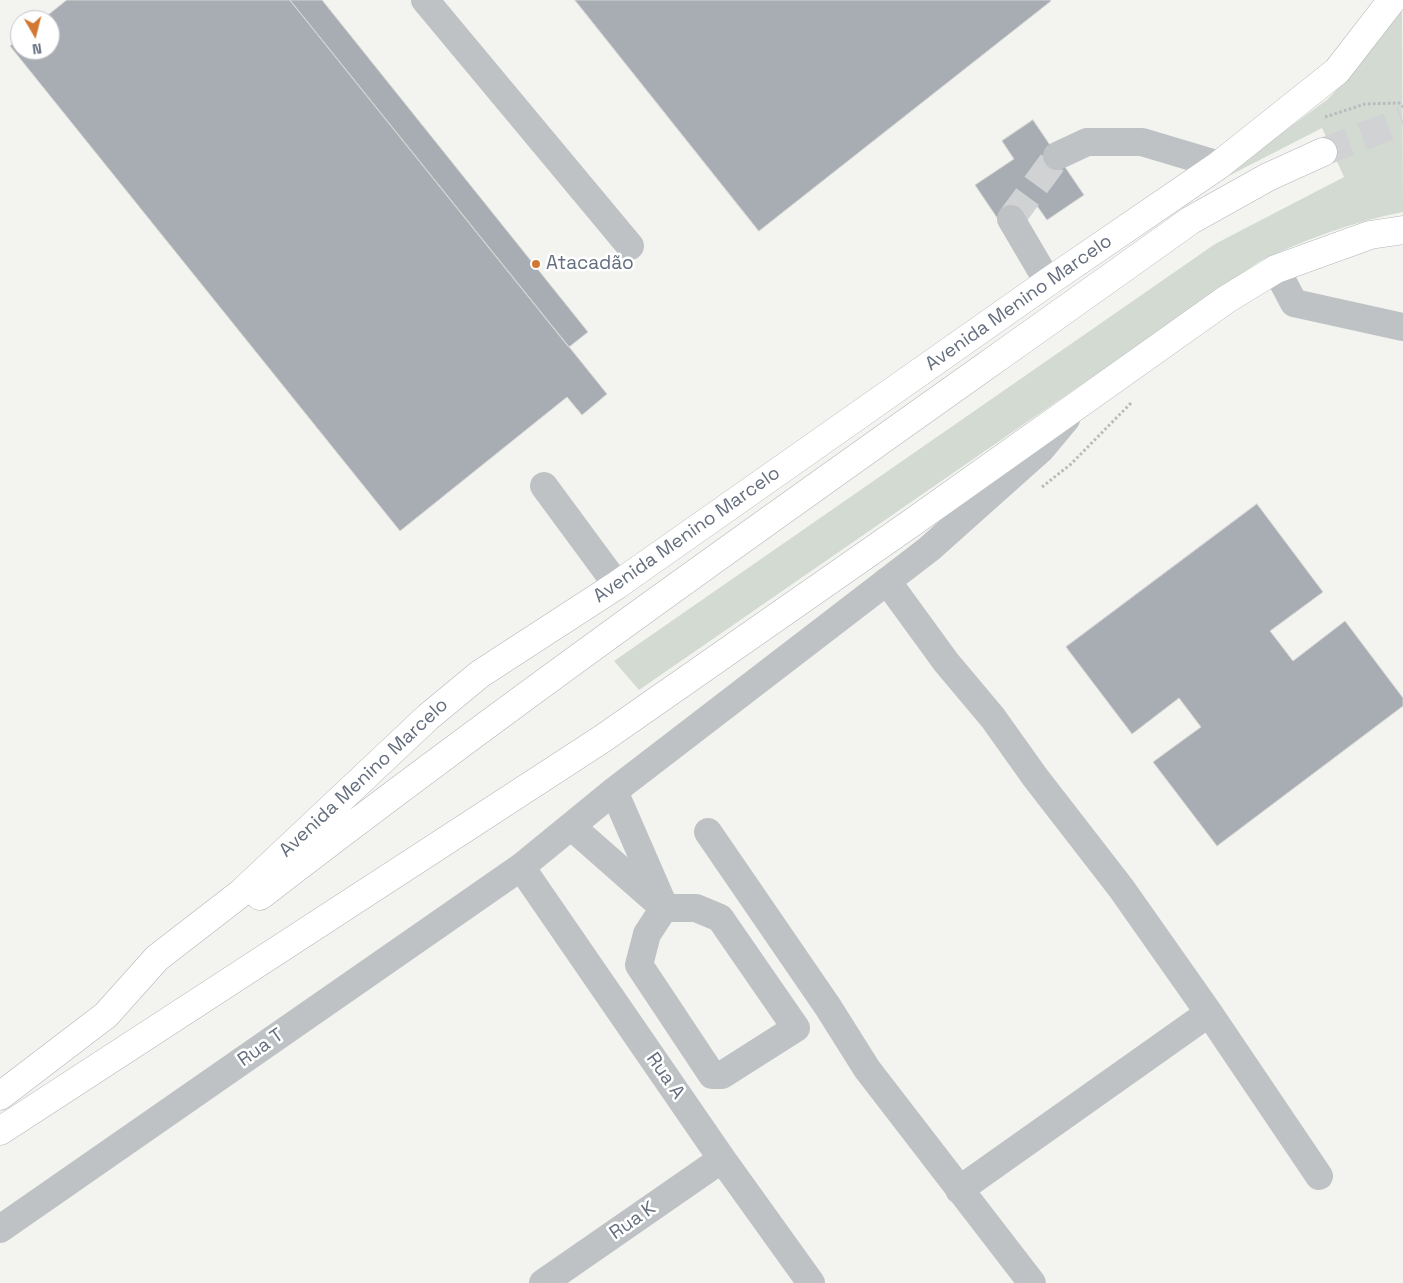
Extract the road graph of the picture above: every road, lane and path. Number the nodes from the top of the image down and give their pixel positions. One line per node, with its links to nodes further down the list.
1 (425, 0): 10 (street)
2 (1392, 0): 3 (main road, Avenida Menino Marcelo)
3 (1301, 100): 4 (path); 7 (main road, Avenida Menino Marcelo)
4 (1403, 107)
5 (1323, 152): 24 (main road)
6 (1057, 156): 7 (street)
7 (1219, 165): 12 (main road, Avenida Menino Marcelo)
8 (1011, 219): 12 (street)
9 (1403, 230): 11 (main road)
10 (630, 246)
11 (1276, 269): 13 (street); 14 (main road)
12 (1048, 282): 17 (main road, Avenida Menino Marcelo)
13 (1403, 327)
14 (1085, 398): 16 (street, Rua T); 26 (main road)
15 (544, 486): 17 (street)
16 (887, 581): 18 (street, Rua T); 23 (street)
17 (617, 584): 24 (main road, Avenida Menino Marcelo)
18 (614, 791): 19 (street, Rua T); 22 (street)
19 (572, 827): 21 (street, Rua T); 22 (street)
20 (708, 832): 29 (street)
21 (521, 867): 27 (street, Rua A); 30 (street, Rua T)
22 (664, 908): 22 (street)
23 (1209, 1013): 28 (street); 29 (street)
24 (106, 1015): 25 (main road, Avenida Menino Marcelo)
25 (0, 1096)
26 (0, 1131)
27 (722, 1159): 31 (street, Rua K); 32 (street, Rua A)
28 (1319, 1176)
29 (960, 1190): 33 (street)
30 (0, 1229)
31 (543, 1283)
32 (811, 1283)
33 (1032, 1283)

